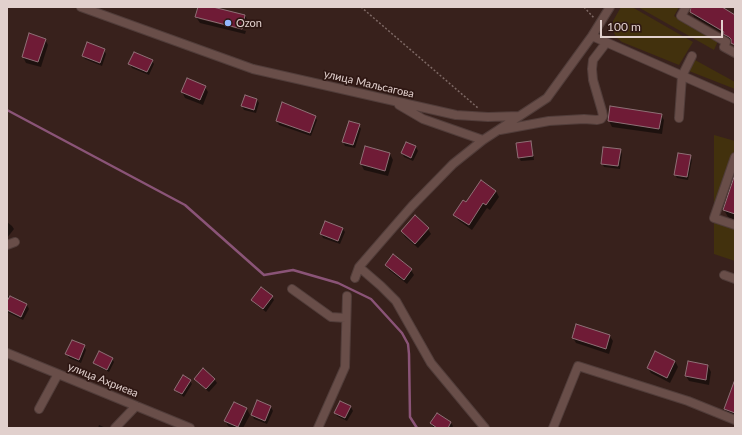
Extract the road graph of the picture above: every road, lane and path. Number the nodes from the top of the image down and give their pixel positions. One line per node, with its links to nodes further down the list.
1 (81, 7): 13 (street, улица Мальсагова)
2 (362, 7): 15 (path)
3 (584, 7): 6 (path)
4 (610, 7): 6 (street)
5 (686, 7): 9 (street)
6 (600, 24): 7 (street)
7 (592, 36): 8 (street); 14 (street)
8 (606, 43): 11 (street); 17 (street)
9 (735, 53)
10 (692, 56): 11 (street)
11 (682, 76): 12 (street); 16 (street)
12 (735, 100)
13 (392, 101): 15 (street, улица Мальсагова); 18 (street)
14 (519, 116): 15 (street, улица Мальсагова); 17 (street)
15 (488, 117)
16 (679, 118)
17 (496, 131): 18 (street)
18 (482, 140): 21 (street)
19 (735, 157): 20 (street)
20 (735, 225)
21 (359, 267): 23 (street); 36 (street)
22 (724, 275): 24 (street)
23 (354, 278)
24 (735, 279)
25 (292, 289): 27 (street)
26 (347, 296): 27 (street)
27 (346, 318): 35 (street)
28 (7, 353): 29 (street, улица Ахриева)
29 (58, 374): 30 (street, улица Ахриева); 31 (street)
30 (136, 406): 33 (street); 34 (street, улица Ахриева)
31 (39, 409)
32 (735, 420): 37 (street)
33 (115, 428)
34 (190, 428)
35 (318, 428)
36 (485, 428)
37 (553, 428)

